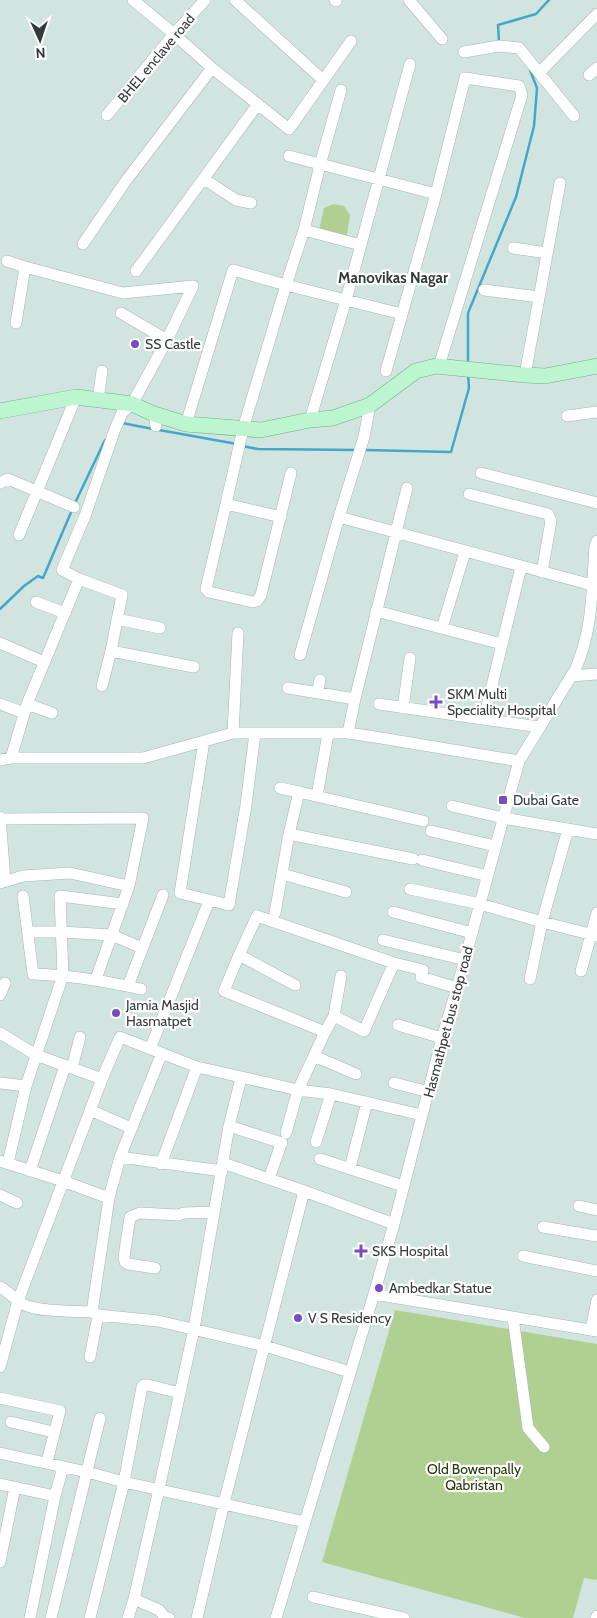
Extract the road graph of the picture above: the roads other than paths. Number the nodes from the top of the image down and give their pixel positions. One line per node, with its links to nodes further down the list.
1 (132, 0): 6 (street)
2 (205, 0): 6 (street, BHEL enclave road)
3 (235, 0): 13 (street)
4 (410, 0): 7 (street)
5 (597, 14): 12 (street)
6 (174, 34): 11 (street); 16 (street, BHEL enclave road)
7 (442, 39)
8 (351, 42): 13 (street)
9 (464, 52): 12 (street)
10 (410, 64): 20 (street)
11 (212, 68): 15 (street); 26 (street)
12 (539, 73): 17 (street)
13 (323, 80): 15 (street)
14 (341, 90): 19 (street)
15 (258, 104): 21 (street)
16 (107, 116)
17 (574, 116)
18 (289, 156): 19 (street)
19 (320, 165): 20 (street); 25 (street)
20 (379, 178): 23 (street); 27 (street)
21 (204, 179): 24 (street); 32 (street)
22 (560, 184): 29 (street)
23 (436, 194): 38 (street); 42 (street)
24 (251, 203)
25 (304, 230): 27 (street); 33 (street)
26 (83, 244)
27 (361, 245): 36 (street)
28 (513, 248): 29 (street)
29 (547, 253): 35 (street)
30 (7, 261): 31 (street)
31 (25, 267): 39 (street); 40 (street)
32 (136, 271)
33 (286, 285): 36 (street); 54 (street); 55 (street)
34 (484, 290): 35 (street)
35 (539, 297): 45 (street)
36 (346, 300): 38 (street); 53 (street)
37 (121, 314): 40 (street)
38 (402, 314): 44 (street)
39 (16, 323)
40 (167, 340): 49 (street)
41 (597, 366): 45 (main road)
42 (444, 367): 45 (main road); 48 (main road)
43 (102, 371): 47 (street)
44 (386, 371)
45 (525, 376)
46 (76, 397): 47 (main road); 50 (main road); 60 (street)
47 (98, 400): 49 (main road)
48 (370, 405): 53 (main road); 66 (street)
49 (127, 408): 54 (main road); 73 (street)
50 (0, 411)
51 (597, 412): 52 (street)
52 (567, 416)
53 (310, 420): 55 (main road)
54 (186, 424): 55 (main road)
55 (242, 435): 63 (street)
56 (291, 473): 65 (street)
57 (481, 473): 62 (street)
58 (0, 483): 60 (street)
59 (407, 488): 67 (street)
60 (37, 492): 64 (street); 68 (street)
61 (469, 494): 72 (street)
62 (597, 503)
63 (226, 504): 65 (street); 65 (street)
64 (74, 507)
65 (281, 517)
66 (338, 518): 67 (street); 85 (street)
67 (395, 533): 70 (street); 76 (street)
68 (18, 535)
69 (597, 541): 74 (street, Hasmathpet bus stop road)
70 (466, 552): 71 (street); 80 (street)
71 (521, 567): 72 (street); 83 (street)
72 (542, 572): 74 (street)
73 (79, 579): 77 (street); 78 (street)
74 (592, 585): 90 (street, Hasmathpet bus stop road)
75 (36, 602): 77 (street)
76 (376, 611): 80 (street); 95 (street)
77 (65, 613): 87 (street)
78 (117, 619): 79 (street); 84 (street)
79 (160, 628)
80 (442, 628): 83 (street)
81 (238, 633): 103 (street)
82 (0, 644): 87 (street)
83 (502, 644): 101 (street)
84 (111, 652): 88 (street); 92 (street)
85 (300, 655)
86 (410, 658): 98 (street)
87 (44, 662): 99 (street)
88 (194, 667)
89 (597, 674): 90 (street)
90 (571, 676): 102 (street, Hasmathpet bus stop road)
91 (320, 680): 94 (street)
92 (102, 686)
93 (288, 688): 94 (street)
94 (317, 693): 95 (street)
95 (355, 699): 106 (street)
96 (0, 704): 99 (street)
97 (379, 704): 98 (street)
98 (403, 708): 101 (street)
99 (25, 709): 100 (street); 108 (street)
100 (52, 713)
101 (484, 718): 102 (street)
102 (539, 727): 109 (street, Hasmathpet bus stop road)
103 (234, 733): 104 (street); 107 (street)
104 (255, 733): 105 (street); 130 (street)
105 (328, 734): 106 (street); 112 (street)
106 (348, 734): 109 (street)
107 (204, 741): 108 (street); 130 (street)
108 (5, 759)
109 (519, 761): 115 (street, Hasmathpet bus stop road)
110 (280, 788): 111 (street)
111 (299, 792): 112 (street); 119 (street)
112 (317, 796): 116 (street)
113 (452, 806): 115 (street)
114 (0, 818): 124 (street); 125 (street)
115 (503, 818): 117 (street); 121 (street, Hasmathpet bus stop road)
116 (424, 821)
117 (568, 829): 120 (street); 136 (street)
118 (431, 831): 121 (street)
119 (289, 834): 122 (street); 123 (street)
120 (597, 834)
121 (495, 846): 123 (street, Hasmathpet bus stop road)
122 (282, 874): 127 (street); 134 (street)
123 (488, 876): 132 (street, Hasmathpet bus stop road)
124 (2, 882): 125 (street)
125 (129, 886): 131 (street)
126 (410, 889): 132 (street)
127 (346, 892)
128 (163, 895): 143 (street)
129 (23, 896): 137 (street)
130 (209, 901): 164 (street)
131 (123, 904): 138 (street); 140 (street)
132 (480, 904): 136 (street); 139 (street, Hasmathpet bus stop road)
133 (393, 912): 139 (street)
134 (275, 913)
135 (597, 913): 141 (street)
136 (542, 922): 141 (street); 151 (street)
137 (28, 932): 138 (street); 148 (street)
138 (60, 932): 140 (street); 148 (street)
139 (472, 933): 145 (street, Hasmathpet bus stop road)
140 (112, 935): 143 (street); 150 (street)
141 (595, 935): 147 (street)
142 (383, 940): 145 (street)
143 (142, 948): 154 (street)
144 (239, 955): 146 (street); 153 (street); 160 (street)
145 (464, 960): 155 (street, Hasmathpet bus stop road)
146 (394, 963): 155 (street); 158 (street)
147 (581, 971)
148 (62, 975): 150 (street); 166 (street)
149 (341, 976): 158 (street)
150 (96, 979): 154 (street)
151 (530, 979)
152 (5, 983): 157 (street)
153 (295, 985)
154 (128, 986): 156 (street)
155 (457, 988): 163 (street, Hasmathpet bus stop road)
156 (141, 989)
157 (0, 995)
158 (334, 1016): 160 (street)
159 (398, 1025): 163 (street)
160 (325, 1032): 167 (street)
161 (0, 1033): 166 (street)
162 (80, 1037): 168 (street)
163 (442, 1038): 177 (street, Hasmathpet bus stop road)
164 (150, 1049): 165 (street); 172 (street)
165 (162, 1053): 169 (street); 183 (street)
166 (36, 1055): 168 (street); 175 (street)
167 (314, 1056): 170 (street); 176 (street)
168 (68, 1067): 172 (street); 192 (street)
169 (197, 1067): 171 (street); 189 (street)
170 (356, 1074)
171 (241, 1078): 176 (street); 182 (street)
172 (102, 1079): 180 (street)
173 (0, 1083): 175 (street)
174 (394, 1083): 177 (street)
175 (26, 1086): 188 (street)
176 (298, 1090): 178 (street); 184 (street)
177 (429, 1092): 181 (street, Hasmathpet bus stop road)
178 (331, 1094): 179 (street); 185 (street)
179 (367, 1102): 181 (street); 191 (street)
180 (90, 1110): 183 (street); 194 (street)
181 (422, 1115): 195 (street, Hasmathpet bus stop road)
182 (229, 1126): 184 (street); 190 (street)
183 (132, 1128): 186 (street)
184 (282, 1141): 193 (street)
185 (316, 1142)
186 (120, 1157): 189 (street); 198 (street)
187 (320, 1159): 191 (street)
188 (4, 1162): 192 (street)
189 (161, 1164): 190 (street)
190 (222, 1167): 193 (street); 202 (street)
191 (350, 1168): 195 (street)
192 (30, 1171): 194 (street)
193 (269, 1180): 196 (street)
194 (63, 1181): 198 (street); 212 (street)
195 (403, 1186): 203 (street, Hasmathpet bus stop road)
196 (304, 1191): 203 (street); 217 (street)
197 (0, 1195): 199 (street)
198 (109, 1198): 213 (street)
199 (17, 1202)
200 (579, 1206): 201 (street)
201 (597, 1210)
202 (214, 1212): 207 (street); 215 (street)
203 (394, 1224): 210 (street, Hasmathpet bus stop road)
204 (543, 1227): 205 (street)
205 (597, 1236)
206 (523, 1256): 208 (street)
207 (155, 1268)
208 (597, 1271)
209 (0, 1287): 212 (street)
210 (374, 1294): 214 (street); 221 (street, Hasmathpet bus stop road)
211 (597, 1300): 216 (street)
212 (18, 1301): 213 (street); 218 (street)
213 (95, 1314): 215 (street); 219 (street)
214 (513, 1317): 216 (street); 227 (street)
215 (194, 1329): 217 (street); 222 (street)
216 (594, 1331)
217 (265, 1346): 221 (street); 237 (street)
218 (2, 1352): 220 (street)
219 (90, 1357)
220 (0, 1367)
221 (350, 1372): 238 (street, Hasmathpet bus stop road)
222 (180, 1393): 232 (street); 235 (street)
223 (0, 1398): 226 (street)
224 (100, 1418): 231 (street)
225 (11, 1422): 226 (street)
226 (53, 1432): 229 (street)
227 (544, 1447)
228 (0, 1453): 229 (street)
229 (46, 1462): 230 (street)
230 (64, 1467): 231 (street); 236 (street)
231 (87, 1472): 232 (street); 243 (street)
232 (124, 1482): 235 (street); 244 (street)
233 (0, 1484): 234 (street)
234 (15, 1487): 236 (street); 239 (street)
235 (159, 1489): 237 (street); 241 (street)
236 (55, 1496): 242 (street)
237 (224, 1503): 238 (street); 247 (street)
238 (305, 1522): 248 (street, Hasmathpet bus stop road)
239 (0, 1562)
240 (313, 1597): 249 (street)
241 (134, 1599): 245 (street); 246 (street)
242 (30, 1618)
243 (51, 1618)
244 (90, 1618)
245 (128, 1618)
246 (166, 1618)
247 (197, 1618)
248 (276, 1618)
249 (404, 1618)

